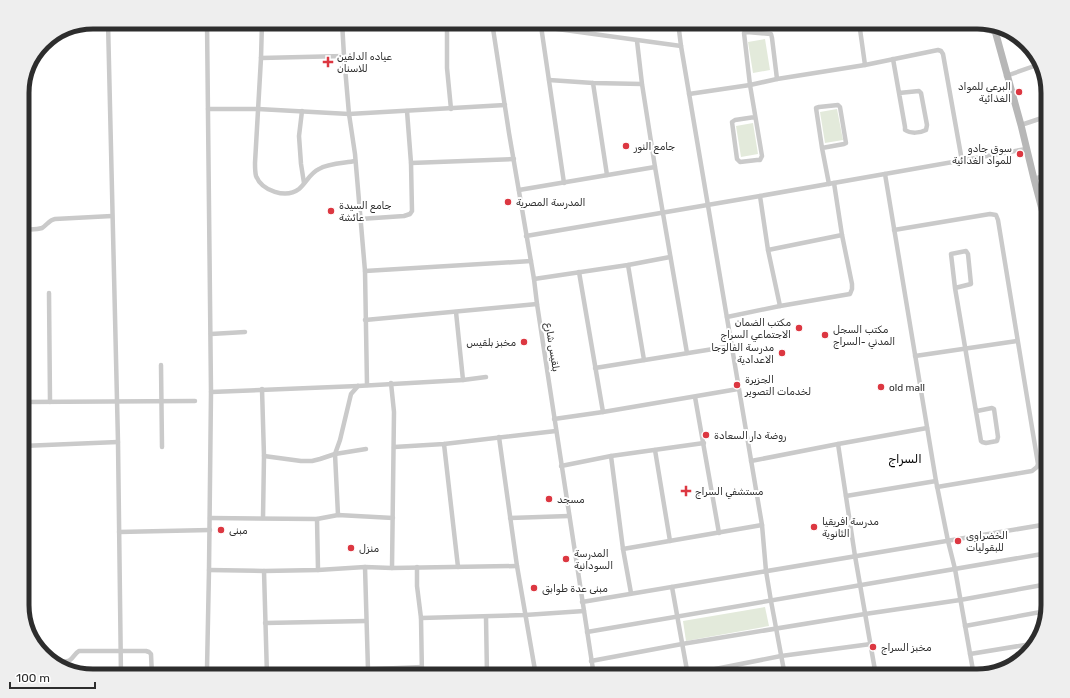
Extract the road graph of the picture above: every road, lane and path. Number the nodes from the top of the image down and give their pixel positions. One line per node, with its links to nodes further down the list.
1 (108, 29): 56 (street)
2 (207, 29): 28 (street)
3 (262, 29): 15 (street)
4 (342, 29): 14 (street)
5 (447, 29): 30 (street)
6 (493, 29): 27 (street, بلقيس شارع)
7 (541, 29): 21 (street)
8 (560, 29): 12 (street)
9 (679, 29): 13 (street)
10 (860, 29): 17 (street)
11 (995, 31): 19 (street)
12 (637, 41): 13 (street); 23 (street)
13 (680, 46): 25 (street)
14 (344, 56): 15 (street); 33 (street)
15 (261, 58): 29 (street)
16 (893, 59): 17 (street); 26 (street); 41 (street)
17 (865, 65): 20 (street)
18 (1035, 66): 19 (street)
19 (1006, 76): 36 (street)
20 (777, 79): 24 (street); 24 (street)
21 (549, 80): 22 (street); 49 (street)
22 (593, 83): 23 (street); 45 (street)
23 (642, 84): 43 (street)
24 (750, 85): 25 (street); 34 (street)
25 (689, 94): 53 (street)
26 (899, 94): 26 (street)
27 (505, 105): 30 (street); 39 (street, بلقيس شارع)
28 (208, 109): 29 (street); 77 (street)
29 (258, 109): 31 (street); 48 (street)
30 (451, 109): 32 (street)
31 (302, 111): 33 (street); 48 (street)
32 (407, 111): 33 (street); 42 (street)
33 (349, 114): 40 (street)
34 (755, 117): 34 (street)
35 (1041, 118): 36 (street)
36 (1021, 125): 38 (street)
37 (822, 148): 37 (street); 50 (street)
38 (1026, 149): 41 (street); 47 (street)
39 (514, 158): 42 (street); 51 (street, بلقيس شارع)
40 (355, 161): 48 (street); 57 (street)
41 (962, 161): 44 (street)
42 (410, 163): 57 (street)
43 (655, 168): 45 (street); 55 (street)
44 (885, 174): 50 (street); 59 (street)
45 (607, 175): 49 (street)
46 (1041, 176): 47 (street)
47 (1034, 179): 54 (street)
48 (304, 182)
49 (564, 183): 51 (street)
50 (831, 184): 52 (street); 60 (street)
51 (519, 190): 61 (street, بلقيس شارع)
52 (760, 196): 53 (street); 62 (street)
53 (708, 205): 55 (street); 74 (street)
54 (1041, 205)
55 (663, 212): 61 (street); 63 (street)
56 (112, 216): 58 (street); 99 (street)
57 (360, 219): 66 (street)
58 (29, 230)
59 (894, 230): 78 (street); 82 (street)
60 (842, 235): 62 (street); 72 (street)
61 (526, 236): 64 (street, بلقيس شارع)
62 (768, 250): 72 (street)
63 (670, 258): 65 (street); 81 (street)
64 (531, 261): 66 (street); 68 (street, بلقيس شارع)
65 (628, 265): 67 (street); 83 (street)
66 (364, 271): 75 (street)
67 (579, 272): 68 (street); 85 (street)
68 (534, 279): 71 (street, بلقيس شارع)
69 (955, 288): 69 (street); 80 (street)
70 (49, 294): 98 (street)
71 (537, 304): 73 (street); 102 (street, بلقيس شارع)
72 (780, 306): 74 (street)
73 (456, 312): 75 (street); 87 (street)
74 (727, 317): 79 (street)
75 (365, 320): 89 (street)
76 (245, 332): 77 (street)
77 (210, 334): 93 (street)
78 (1017, 341): 80 (street); 121 (street)
79 (732, 346): 81 (street); 92 (street)
80 (964, 348): 82 (street); 100 (street)
81 (687, 353): 83 (street)
82 (915, 356): 103 (street)
83 (644, 360): 85 (street)
84 (161, 365): 95 (street)
85 (595, 368): 101 (street)
86 (486, 377): 87 (street)
87 (463, 380): 88 (street)
88 (391, 383): 89 (street); 112 (street)
89 (367, 385): 90 (street)
90 (358, 386): 91 (street); 115 (street)
91 (262, 389): 93 (street); 116 (street)
92 (738, 389): 94 (street); 118 (street)
93 (211, 392): 125 (street)
94 (695, 397): 101 (street); 107 (street)
95 (162, 401): 96 (street); 99 (street); 111 (street)
96 (195, 401)
97 (29, 402): 98 (street)
98 (50, 402): 99 (street)
99 (117, 402): 106 (street)
100 (976, 411): 100 (street)
101 (603, 412): 102 (street)
102 (554, 419): 104 (street, بلقيس شارع)
103 (927, 428): 109 (street); 120 (street)
104 (556, 431): 105 (street); 119 (street, بلقيس شارع)
105 (500, 437): 108 (street); 128 (street)
106 (118, 442): 110 (street); 133 (street)
107 (704, 443): 114 (street); 134 (street)
108 (444, 444): 112 (street); 143 (street)
109 (838, 444): 118 (street); 122 (street)
110 (29, 446)
111 (162, 447)
112 (394, 447): 127 (street)
113 (366, 450): 115 (street)
114 (656, 450): 117 (street); 136 (street)
115 (335, 454): 116 (street); 123 (street)
116 (264, 456): 126 (street)
117 (611, 456): 119 (street); 137 (street)
118 (751, 461): 130 (street)
119 (561, 466): 124 (street, بلقيس شارع)
120 (936, 481): 121 (street); 122 (street)
121 (937, 487): 135 (street)
122 (846, 496): 139 (street)
123 (338, 515): 127 (street); 129 (street)
124 (569, 516): 128 (street); 156 (street, بلقيس شارع)
125 (210, 518): 126 (street); 132 (street)
126 (263, 518): 129 (street)
127 (393, 518): 144 (street)
128 (510, 518): 140 (street)
129 (317, 519): 147 (street)
130 (762, 525): 134 (street); 149 (street)
131 (1041, 525): 135 (street)
132 (210, 530): 133 (street); 146 (street)
133 (119, 532): 172 (street)
134 (718, 533): 136 (street)
135 (948, 540): 139 (street); 145 (street)
136 (670, 541): 137 (street)
137 (623, 549): 153 (street)
138 (1041, 554): 145 (street)
139 (855, 556): 149 (street); 151 (street)
140 (517, 566): 143 (street); 160 (street)
141 (365, 567): 144 (street); 147 (street); 164 (street)
142 (417, 567): 143 (street); 144 (street); 163 (street)
143 (458, 567)
144 (392, 568)
145 (955, 569): 151 (street); 154 (street)
146 (209, 570): 148 (street); 180 (street)
147 (318, 570): 148 (street)
148 (264, 571): 165 (street)
149 (766, 571): 152 (street); 155 (street)
150 (1041, 585): 154 (street)
151 (860, 586): 155 (street); 159 (street)
152 (672, 587): 153 (street); 162 (street)
153 (631, 594): 156 (street)
154 (960, 600): 159 (street); 166 (street)
155 (771, 601): 162 (street); 167 (street)
156 (582, 602): 157 (street, بلقيس شارع)
157 (584, 611): 160 (street); 168 (street, بلقيس شارع)
158 (1040, 612): 166 (street)
159 (865, 614): 167 (street); 170 (street)
160 (525, 615): 161 (street); 185 (street)
161 (486, 616): 163 (street); 184 (street)
162 (678, 617): 168 (street); 169 (street)
163 (421, 618): 177 (street)
164 (366, 621): 165 (street); 182 (street)
165 (265, 623): 181 (street)
166 (965, 626): 173 (street)
167 (776, 629): 169 (street); 174 (street)
168 (587, 632): 176 (street, بلقيس شارع)
169 (682, 644): 176 (street); 187 (street)
170 (871, 644): 174 (street); 190 (street)
171 (1027, 645): 173 (street)
172 (121, 651): 175 (street); 178 (street); 179 (street)
173 (970, 654): 191 (street)
174 (781, 656): 188 (street); 189 (street)
175 (63, 661)
176 (591, 661): 186 (street, بلقيس شارع)
177 (422, 667): 183 (street)
178 (121, 669)
179 (152, 669)
180 (207, 669)
181 (267, 669)
182 (368, 669)
183 (386, 669)
184 (487, 669)
185 (535, 669)
186 (593, 669)
187 (687, 669)
188 (717, 669)
189 (784, 669)
190 (875, 669)
191 (973, 669)

